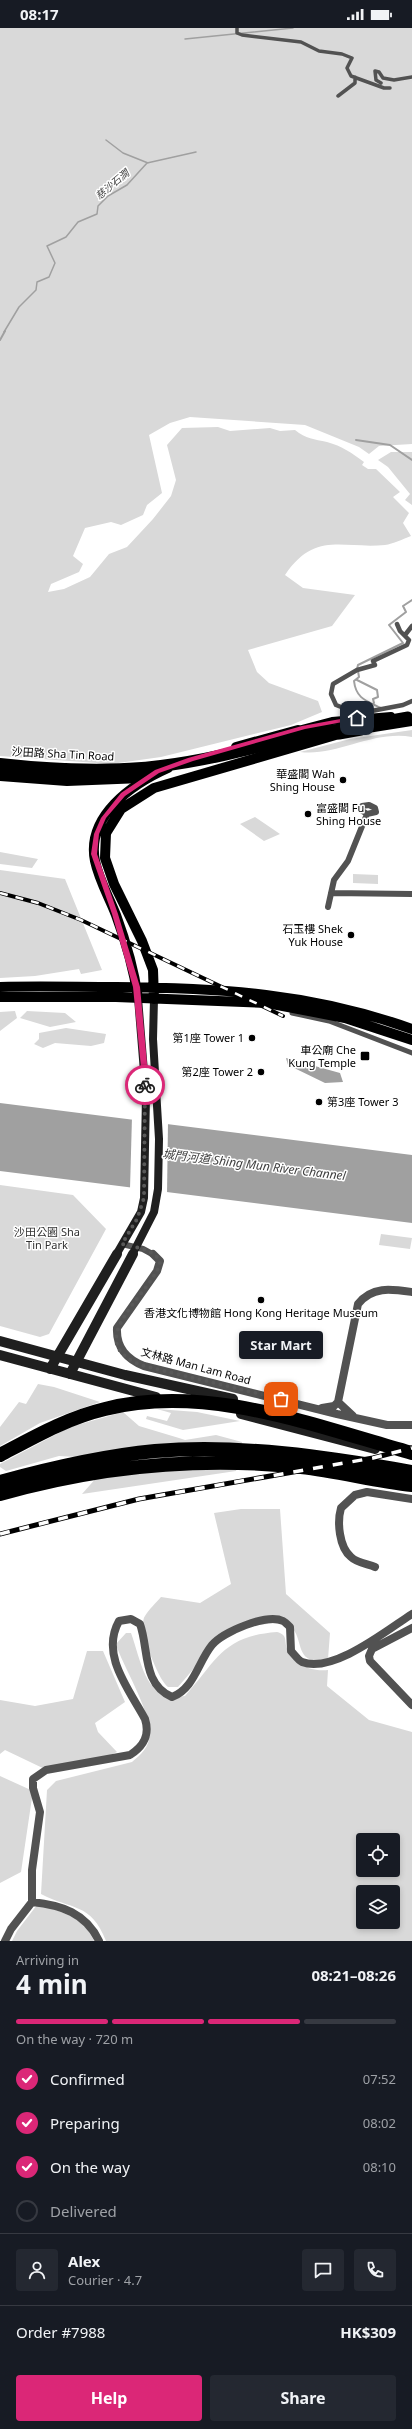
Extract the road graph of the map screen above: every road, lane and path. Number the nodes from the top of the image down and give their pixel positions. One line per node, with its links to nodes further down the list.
1 (237, 28): 2 (street)
2 (355, 77): 3 (street); 4 (street)
3 (412, 77)
4 (338, 96)
5 (397, 624): 7 (street)
6 (412, 626): 7 (street)
7 (405, 635): 9 (street)
8 (412, 701): 9 (street)
9 (364, 715): 10 (main road); 19 (main road)
10 (411, 718): 11 (highway); 12 (highway, 沙田路 Sha Tin Road)
11 (339, 734): 13 (highway, 沙田路 Sha Tin Road); 20 (main road)
12 (0, 764)
13 (0, 775)
14 (367, 814): 15 (street)
15 (331, 893): 16 (street); 17 (street)
16 (412, 894)
17 (328, 907)
18 (0, 987): 19 (main road)
19 (137, 987): 20 (main road); 22 (main road)
20 (156, 988): 23 (main road); 26 (main road)
21 (0, 997): 22 (main road)
22 (138, 998): 23 (main road); 29 (main road)
23 (154, 999): 25 (main road); 30 (main road)
24 (292, 1014): 25 (street)
25 (330, 1020): 27 (main road); 28 (street)
26 (412, 1029)
27 (412, 1040)
28 (412, 1053)
29 (122, 1244): 30 (street, 文林路 Man Lam Road); 34 (main road)
30 (136, 1247): 35 (main road); 39 (street, 文林路 Man Lam Road)
31 (412, 1292): 38 (street)
32 (0, 1341): 34 (main road)
33 (0, 1355): 36 (main road)
34 (57, 1357): 35 (main road); 36 (main road)
35 (76, 1362): 37 (main road); 42 (main road)
36 (50, 1369): 37 (main road)
37 (70, 1374): 45 (main road)
38 (338, 1402): 39 (street); 40 (street)
39 (317, 1408): 40 (street, 文林路 Man Lam Road)
40 (354, 1418): 41 (street, 文林路 Man Lam Road)
41 (412, 1425)
42 (412, 1447)
43 (412, 1453): 44 (highway)
44 (0, 1455)
45 (412, 1459)
46 (412, 1472): 47 (highway)
47 (45, 1475): 48 (highway); 49 (highway); 50 (highway)
48 (0, 1482)
49 (408, 1485)
50 (0, 1494)
51 (412, 1499): 52 (street)
52 (375, 1567)
53 (412, 1614): 56 (street)
54 (412, 1628): 55 (street)
55 (412, 1705)
56 (32, 1902): 57 (street); 58 (street)
57 (5, 1941)
58 (99, 1941)

